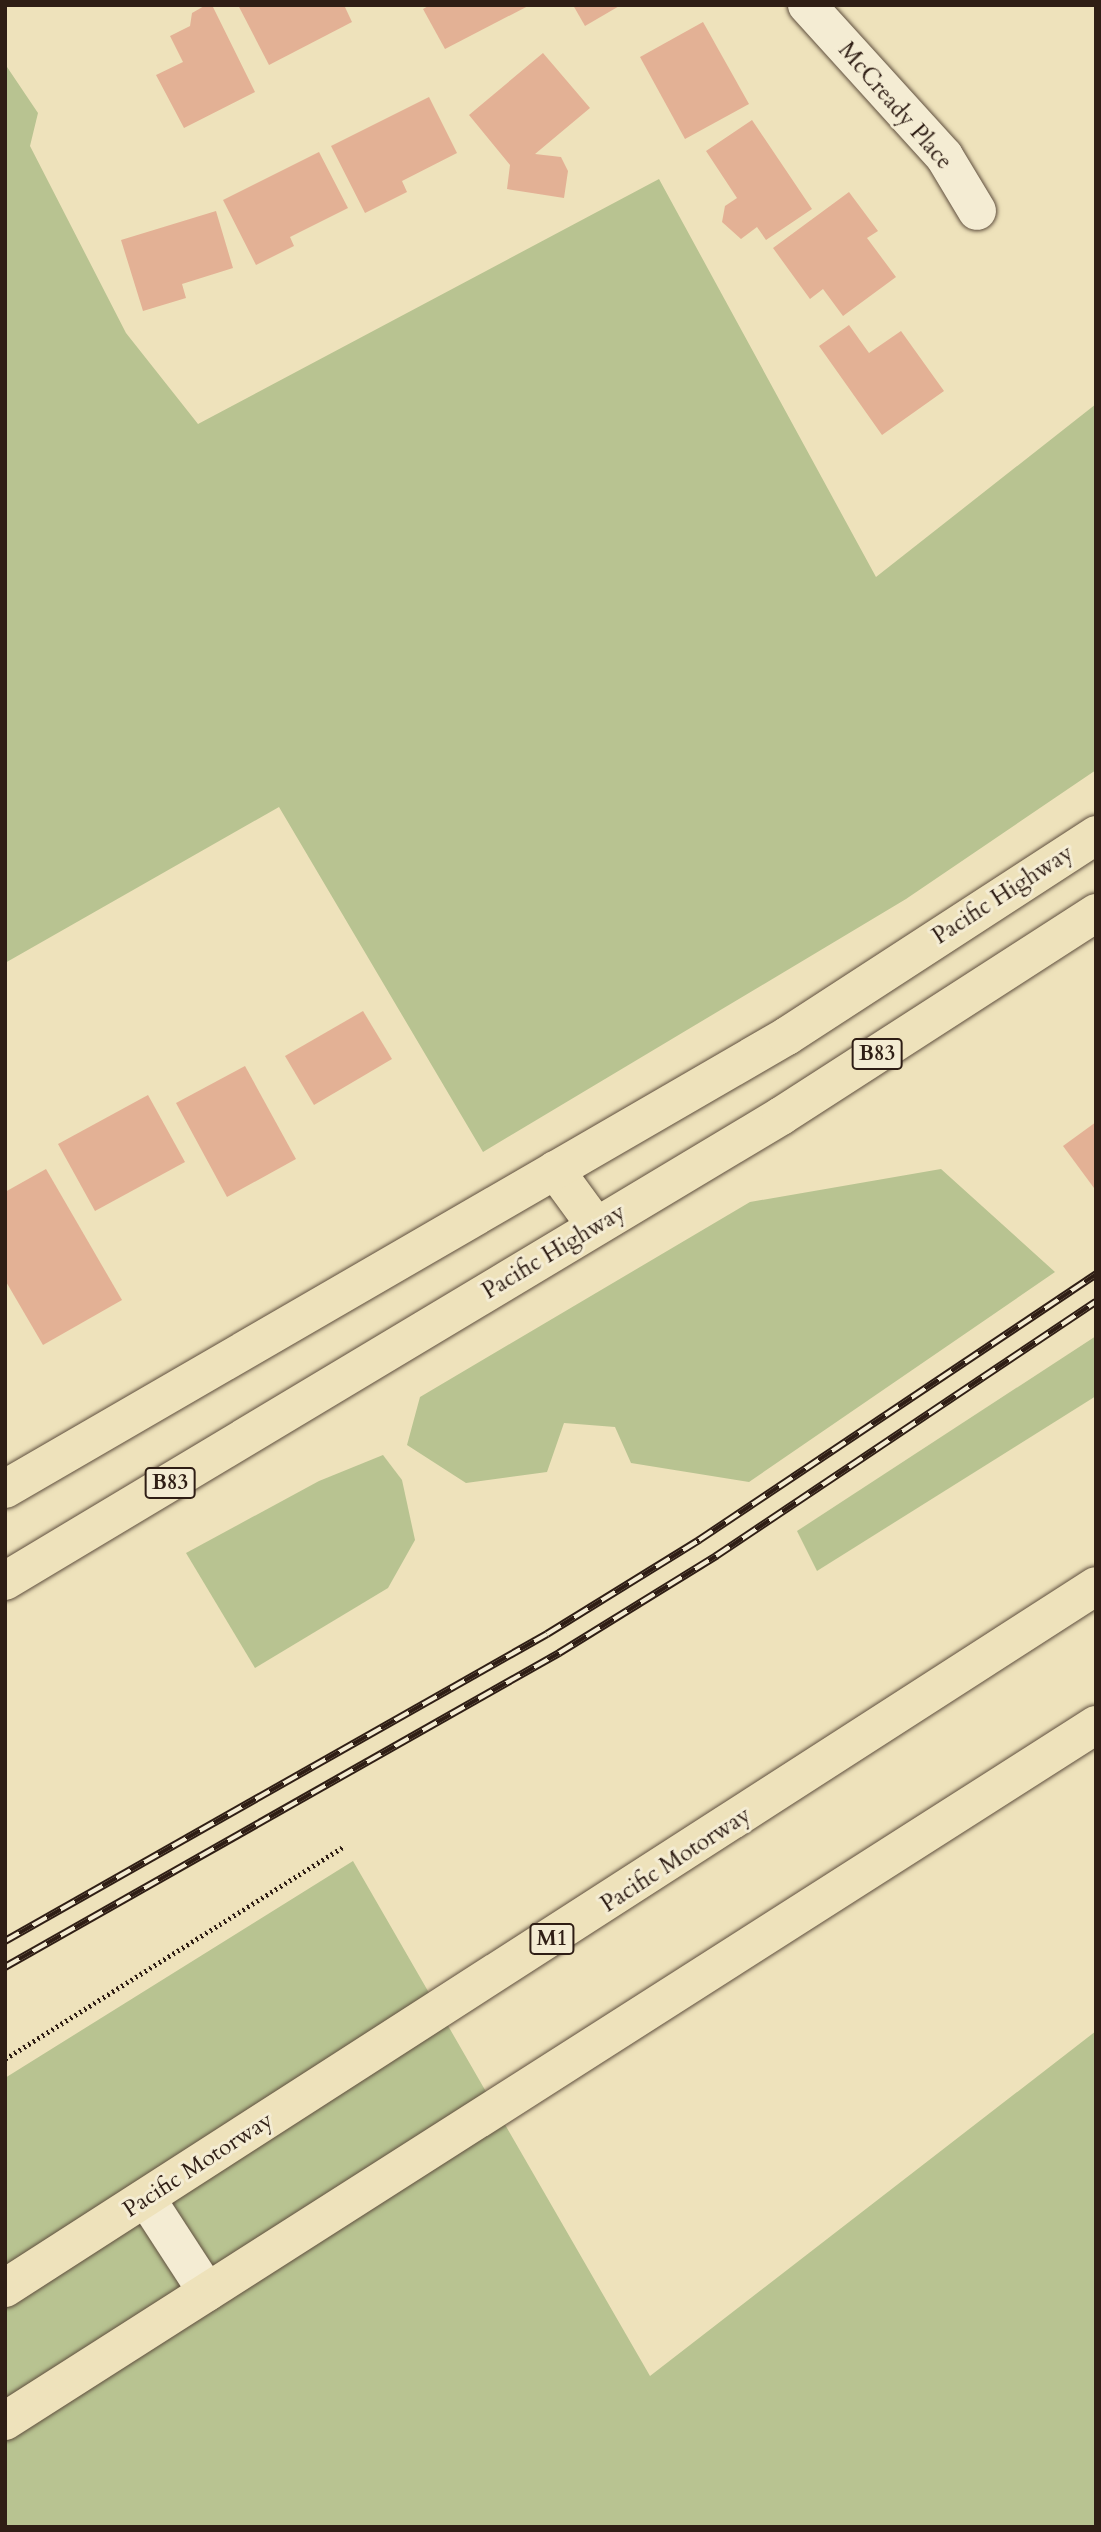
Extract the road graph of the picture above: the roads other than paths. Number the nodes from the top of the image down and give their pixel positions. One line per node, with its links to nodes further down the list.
1 (807, 5): 2 (street, McCready Place)
2 (977, 211)
3 (1096, 835): 5 (main road, Pacific Highway)
4 (1096, 912): 6 (main road, Pacific Highway / B83)
5 (555, 1170): 6 (main road); 7 (main road, Pacific Highway)
6 (596, 1226): 8 (main road, Pacific Highway / B83)
7 (5, 1489)
8 (5, 1581)
9 (1096, 1586): 11 (main road, Pacific Motorway / M1)
10 (1096, 1725): 13 (main road)
11 (146, 2198): 12 (main road, Pacific Motorway / M1); 13 (street)
12 (5, 2288)
13 (207, 2292): 14 (main road)
14 (5, 2421)

